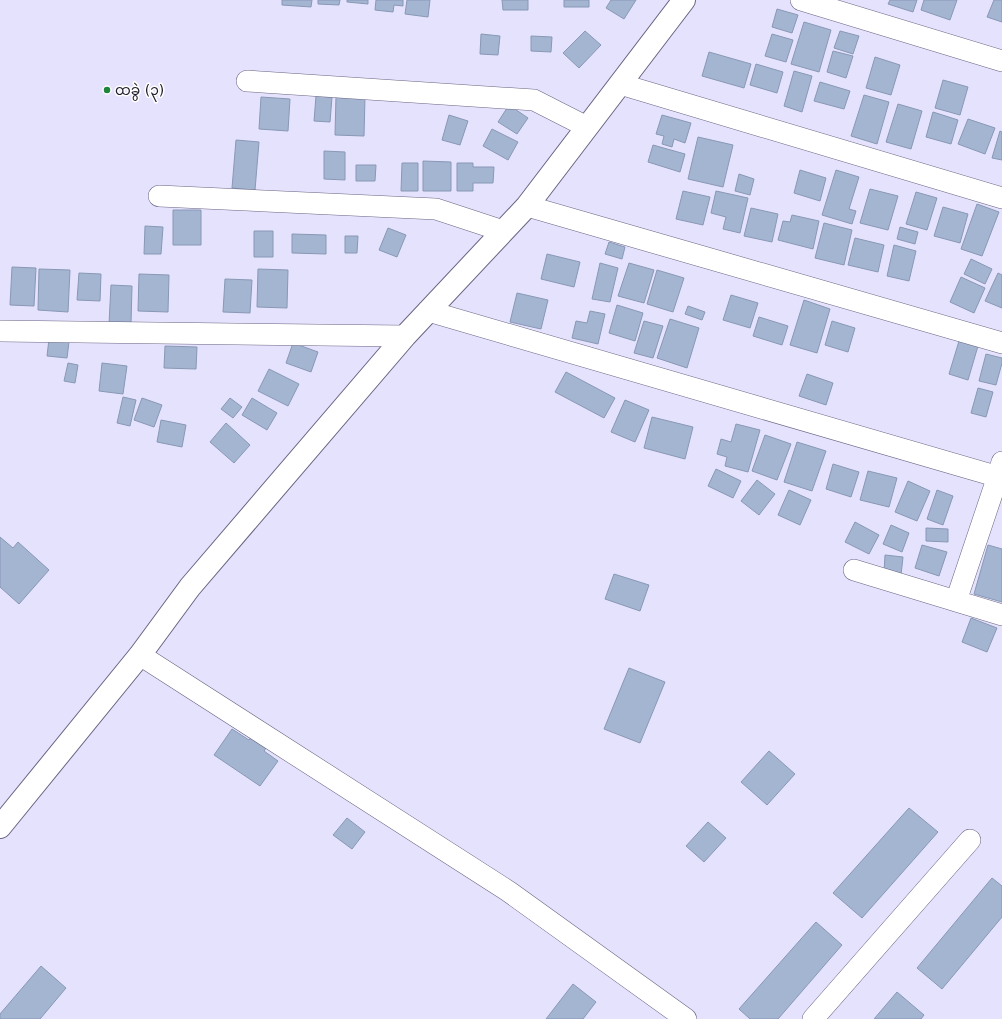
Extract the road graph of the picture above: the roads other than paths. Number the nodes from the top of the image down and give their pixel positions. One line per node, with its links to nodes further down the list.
1 (684, 0): 5 (street)
2 (801, 0): 3 (street)
3 (1002, 61)
4 (247, 81): 6 (street)
5 (620, 84): 6 (street); 8 (street)
6 (587, 127): 9 (street)
7 (160, 196): 10 (street)
8 (1002, 198)
9 (527, 206): 10 (street); 14 (street)
10 (503, 231): 11 (street)
11 (428, 311): 13 (street); 15 (street)
12 (0, 331): 13 (street)
13 (406, 336): 19 (street)
14 (1002, 342)
15 (1001, 472): 17 (street)
16 (854, 570): 17 (street)
17 (956, 601): 18 (street)
18 (1002, 615)
19 (140, 655): 20 (street); 22 (street)
20 (0, 827)
21 (970, 840): 23 (street)
22 (686, 1019)
23 (813, 1019)

